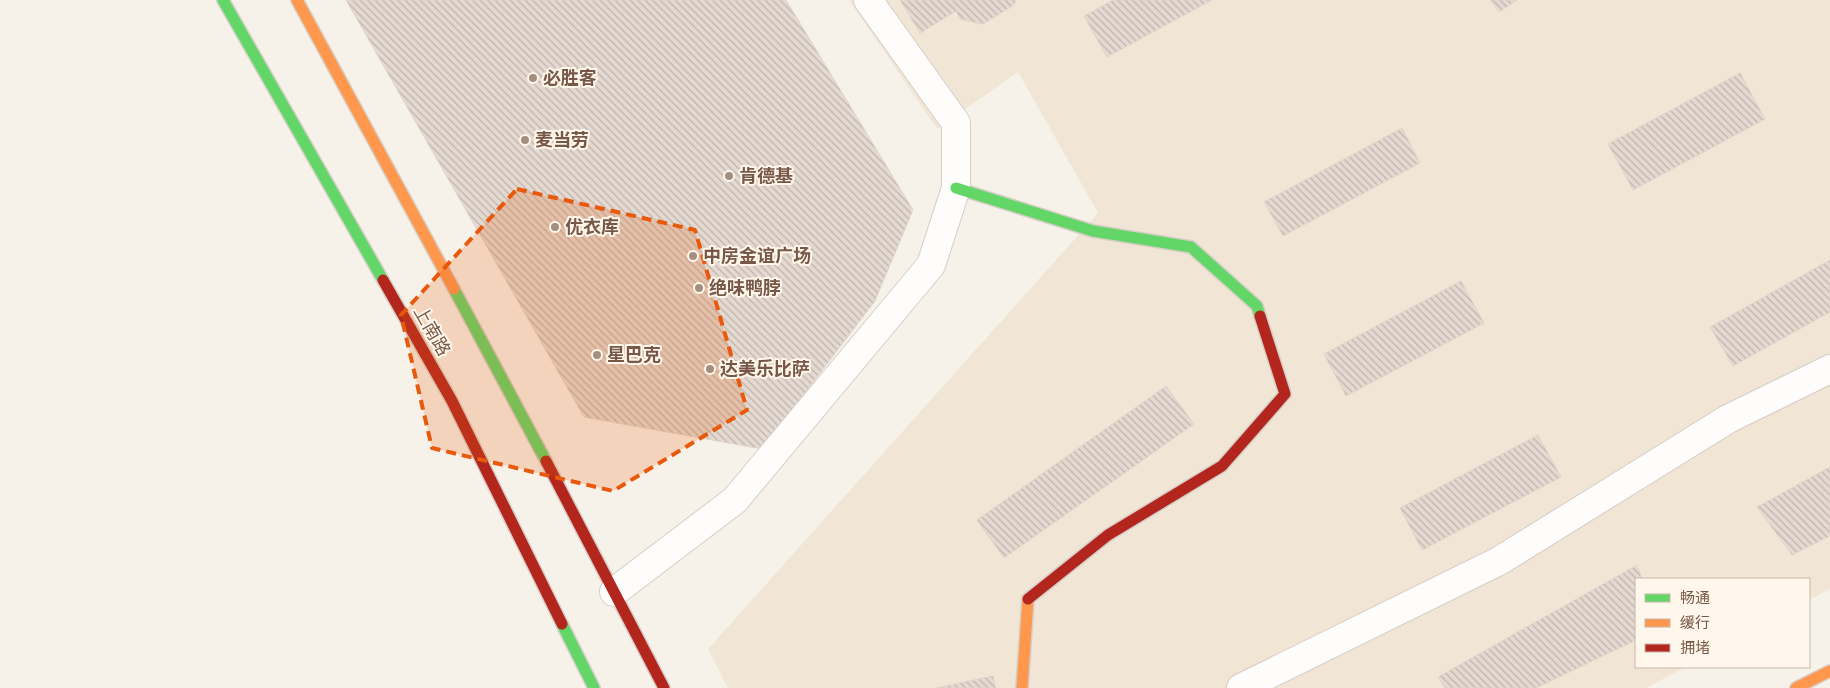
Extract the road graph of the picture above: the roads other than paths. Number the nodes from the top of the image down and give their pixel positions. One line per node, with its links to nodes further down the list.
1 (223, 0): 8 (main road, 上南路)
2 (297, 0): 6 (main road)
3 (868, 0): 4 (street)
4 (956, 188): 6 (street); 10 (main road)
5 (1830, 369): 11 (street)
6 (614, 592): 9 (main road)
7 (1830, 671): 12 (main road)
8 (594, 688)
9 (664, 688)
10 (1022, 688)
11 (1242, 688)
12 (1796, 688)

